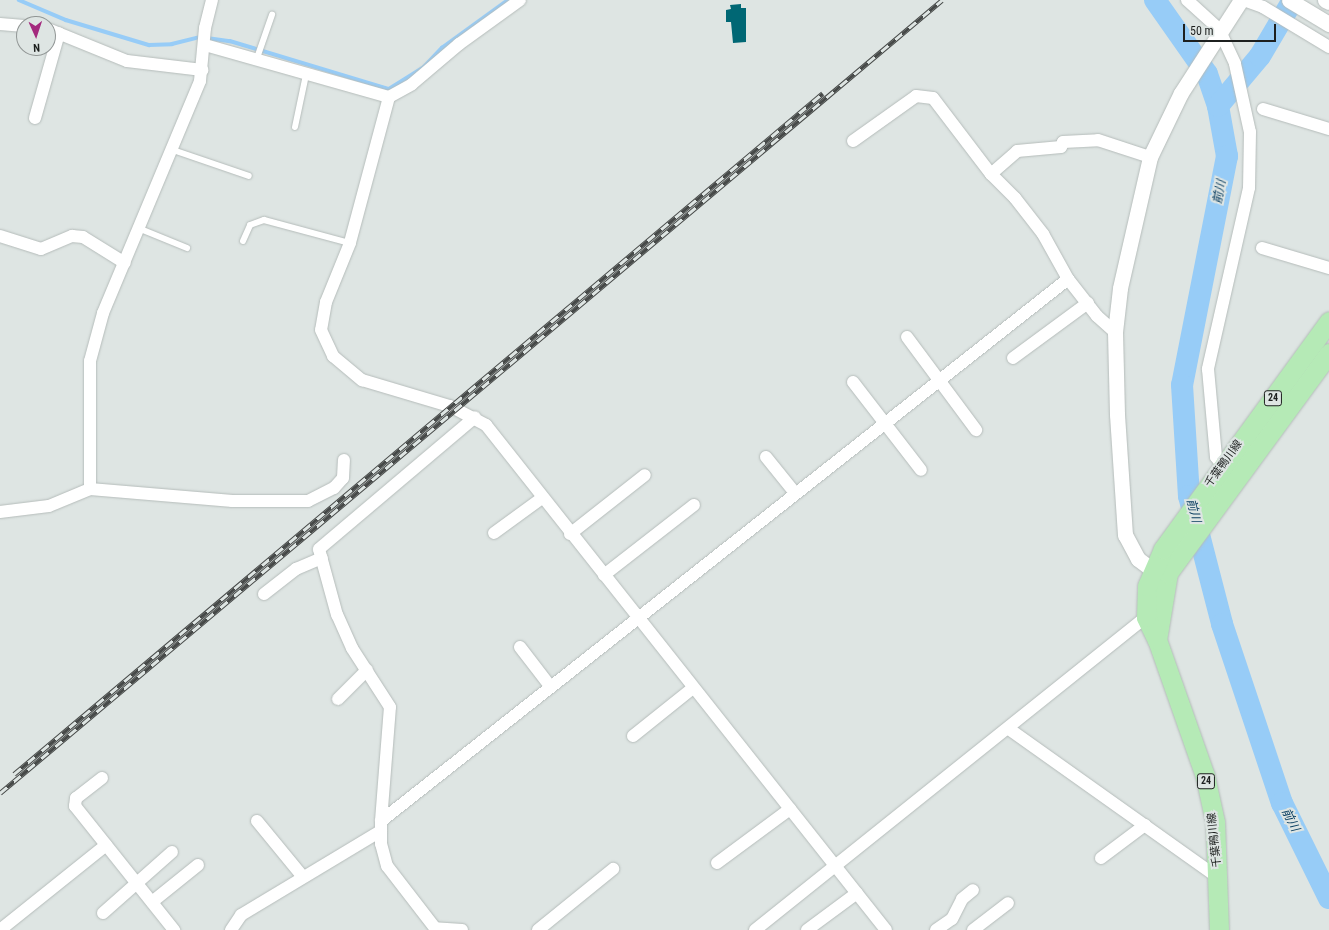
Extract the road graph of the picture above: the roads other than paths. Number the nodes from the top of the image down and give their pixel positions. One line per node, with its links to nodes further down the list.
1 (212, 0): 14 (street)
2 (520, 0): 20 (street)
3 (1187, 0): 12 (street)
4 (1242, 0): 12 (street); 15 (street)
5 (1289, 0): 10 (street)
6 (1325, 0): 7 (street)
7 (1329, 2)
8 (272, 15): 17 (lane)
9 (0, 24): 11 (street)
10 (1329, 24)
11 (16, 25)
12 (1219, 29): 27 (street); 53 (street)
13 (56, 32): 18 (street)
14 (205, 39): 17 (street); 18 (street)
15 (1329, 47)
16 (48, 56): 22 (street)
17 (257, 58): 19 (street)
18 (202, 70): 26 (street)
19 (306, 75): 20 (street); 23 (lane)
20 (389, 97): 33 (street)
21 (1263, 109): 24 (street)
22 (35, 118)
23 (295, 127)
24 (1329, 129)
25 (853, 141): 28 (street)
26 (173, 150): 29 (lane); 30 (street)
27 (1150, 158): 28 (street); 41 (street)
28 (991, 174): 38 (street)
29 (249, 176)
30 (138, 228): 34 (lane); 36 (street)
31 (0, 236): 36 (street)
32 (243, 241): 33 (lane)
33 (350, 243): 47 (street)
34 (187, 248)
35 (1262, 248): 37 (street)
36 (125, 263): 55 (street)
37 (1329, 268)
38 (1068, 278): 39 (street); 45 (street)
39 (1088, 303): 41 (street); 44 (street)
40 (1329, 321): 53 (main road, 千葉鴨川線 / 24)
41 (1115, 332): 63 (street)
42 (907, 337): 45 (street)
43 (1329, 352): 63 (main road, 千葉鴨川線 / 24)
44 (1013, 358)
45 (938, 380): 48 (street); 49 (street)
46 (853, 382): 48 (street)
47 (475, 416): 57 (street); 62 (street)
48 (884, 423): 52 (street); 56 (street)
49 (976, 430)
50 (766, 457): 56 (street)
51 (344, 460): 55 (street)
52 (921, 470)
53 (1220, 471): 63 (main road, 千葉鴨川線 / 24)
54 (645, 475): 61 (street)
55 (90, 488): 59 (street)
56 (795, 493): 66 (street)
57 (542, 498): 60 (street); 61 (street)
58 (694, 505): 64 (street)
59 (0, 512)
60 (494, 532)
61 (570, 534): 64 (street)
62 (322, 558): 65 (street); 70 (street)
63 (1158, 574): 67 (main road, 千葉鴨川線 / 24); 68 (main road, 千葉鴨川線 / 24)
64 (604, 576): 66 (street)
65 (264, 594)
66 (637, 617): 71 (street); 72 (street)
67 (1146, 617): 68 (main road, 千葉鴨川線 / 24); 74 (street)
68 (1157, 640): 89 (main road, 千葉鴨川線 / 24)
69 (520, 647): 71 (street)
70 (367, 670): 73 (street); 80 (street)
71 (550, 686): 80 (street)
72 (694, 688): 75 (street); 77 (street)
73 (338, 699)
74 (1010, 728): 79 (street); 86 (street)
75 (634, 736)
76 (102, 778): 81 (street)
77 (790, 809): 84 (street); 86 (street)
78 (257, 821): 88 (street)
79 (1145, 825): 83 (street); 89 (street)
80 (381, 826): 88 (street); 97 (street)
81 (106, 845): 90 (street); 98 (street)
82 (172, 852): 90 (street)
83 (1101, 858)
84 (717, 863)
85 (198, 865): 93 (street)
86 (836, 866): 92 (street); 102 (street)
87 (612, 869): 101 (street)
88 (303, 877): 99 (street)
89 (1219, 878): 107 (main road, 千葉鴨川線 / 24)
90 (135, 882): 93 (street); 95 (street)
91 (973, 890): 105 (street)
92 (857, 893): 103 (street); 104 (street)
93 (152, 902): 96 (street)
94 (1008, 902): 106 (street)
95 (103, 913)
96 (167, 928)
97 (435, 929): 100 (street)
98 (0, 930)
99 (231, 930)
100 (462, 930)
101 (538, 930)
102 (755, 930)
103 (807, 930)
104 (886, 930)
105 (936, 930)
106 (973, 930)
107 (1219, 930)

